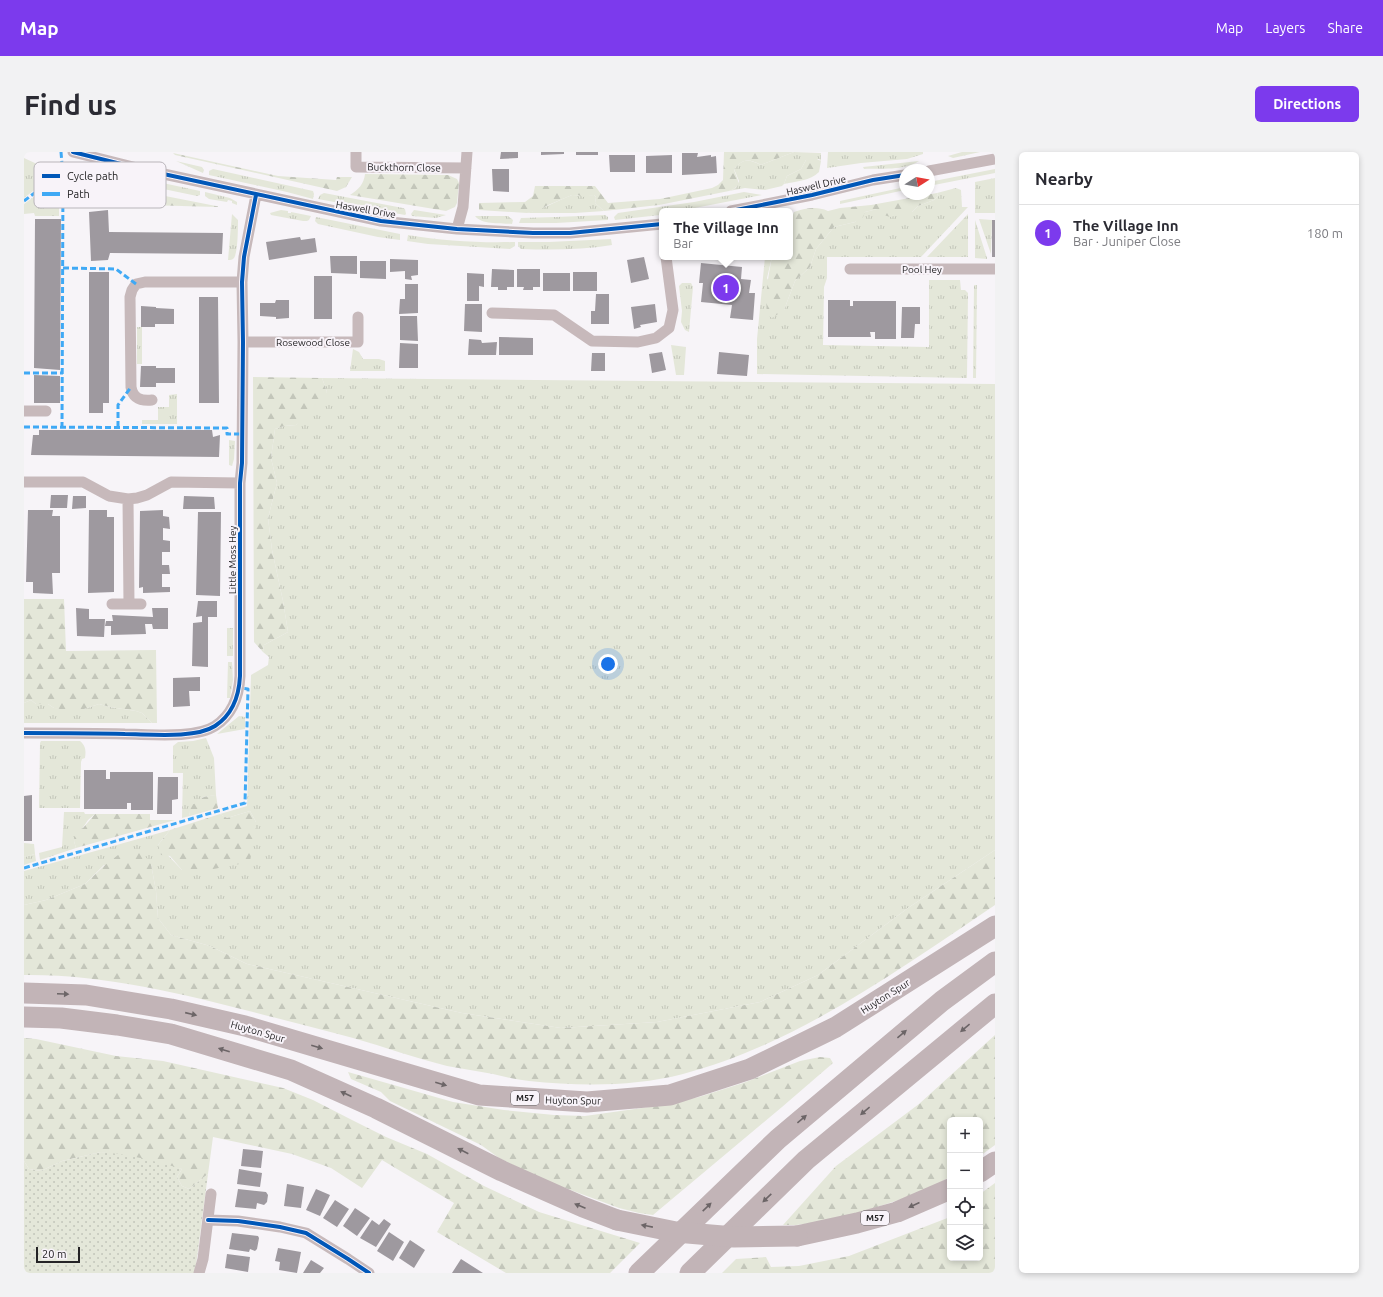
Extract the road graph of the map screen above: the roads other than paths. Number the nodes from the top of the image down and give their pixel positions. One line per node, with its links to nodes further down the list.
1 (73, 152): 5 (street, Haswell Drive)
2 (356, 152): 6 (street, Buckthorn Close)
3 (467, 152): 6 (street)
4 (995, 159): 7 (street)
5 (113, 162)
6 (466, 168): 13 (street)
7 (935, 170)
8 (166, 175): 10 (street, Haswell Drive)
9 (899, 176): 11 (street, Haswell Drive)
10 (256, 195): 13 (street, Haswell Drive); 17 (street, Little Moss Hey)
11 (746, 208)
12 (659, 226): 13 (street, Haswell Drive)
13 (457, 229)
14 (666, 260): 18 (street)
15 (850, 269): 16 (street, Pool Hey)
16 (995, 269)
17 (242, 282): 20 (street, Little Moss Hey); 21 (street)
18 (492, 313)
19 (358, 317): 20 (street, Rosewood Close)
20 (243, 342): 25 (street, Little Moss Hey)
21 (152, 400)
22 (24, 411): 23 (street)
23 (46, 411)
24 (24, 482): 26 (street)
25 (240, 483): 26 (street); 30 (street, Little Moss Hey)
26 (128, 499): 28 (street)
27 (112, 604): 28 (street)
28 (129, 604): 29 (street)
29 (141, 604)
30 (24, 733)
31 (995, 926): 33 (highway, Huyton Spur / M57, one-way to 31)
32 (995, 962): 43 (highway, one-way to 32)
33 (24, 992)
34 (995, 1004): 44 (highway, one-way to 44)
35 (24, 1017): 38 (highway, M57, one-way to 35, bridge)
36 (995, 1162): 37 (highway)
37 (983, 1170)
38 (947, 1190)
39 (211, 1194): 40 (street)
40 (208, 1220): 41 (street); 42 (street)
41 (199, 1273)
42 (369, 1273)
43 (639, 1273)
44 (690, 1273)

